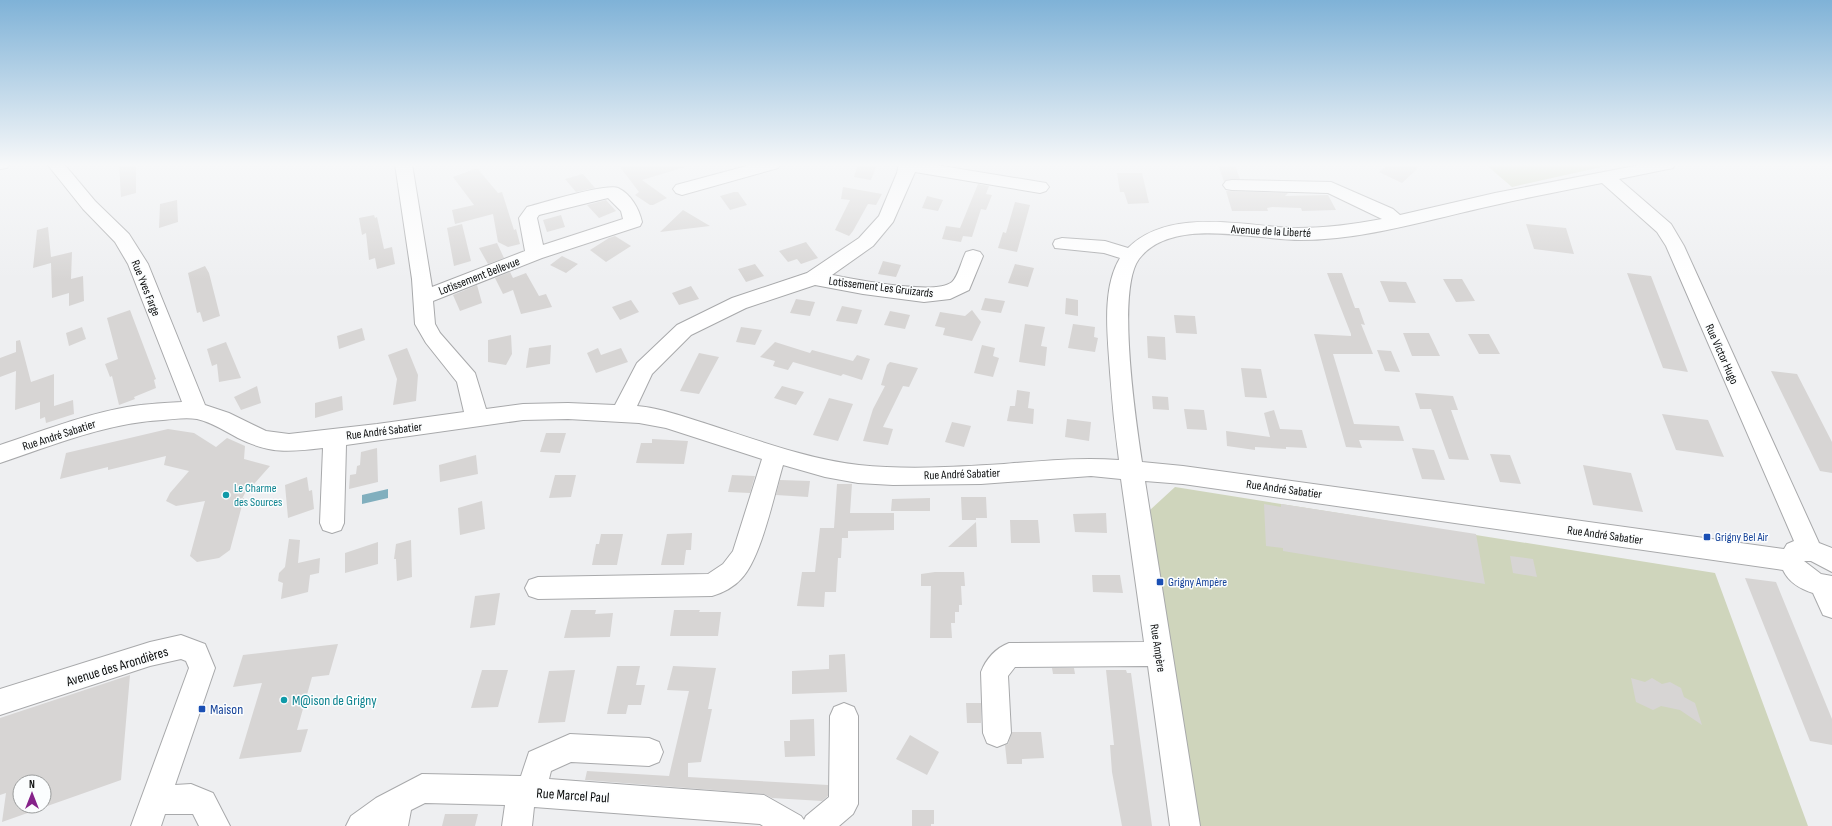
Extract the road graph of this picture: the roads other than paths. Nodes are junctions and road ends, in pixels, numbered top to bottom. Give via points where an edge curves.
1 (86, 203) edge
2 (409, 203) edge
3 (565, 203) edge
4 (623, 203) edge
5 (894, 203) edge
6 (1364, 203) edge
7 (1479, 203) edge
8 (1635, 203) edge
9 (1395, 221) junction
10 (1062, 244) dead end
11 (535, 254) junction
12 (1131, 255) junction
13 (973, 256) dead end
14 (814, 278) junction
15 (423, 298) junction
16 (196, 410) junction
17 (622, 414) junction
18 (475, 418) junction
19 (335, 438) junction
20 (0, 454) edge
21 (775, 454) junction
22 (1131, 470) junction
23 (332, 523) dead end
24 (1801, 556) junction
25 (1832, 561) edge
26 (538, 588) dead end
27 (1829, 594) edge
28 (1159, 654) junction
29 (0, 702) edge
30 (844, 716) dead end
31 (997, 733) dead end
32 (649, 752) dead end
33 (526, 791) junction
34 (151, 813) edge
35 (395, 814) edge
36 (215, 826) edge
37 (360, 826) edge
38 (517, 826) edge
39 (791, 826) edge
40 (816, 826) edge
41 (1185, 826) edge

1 - 16 street, Rue Yves Farge via 122,238 138,264
2 - 15 street
3 - 11 street, Lotissement Bellevue via 533,211 528,218
4 - 11 street, Lotissement Bellevue via 630,209 633,222
5 - 14 street, Lotissement Les Gruizards via 887,218 866,242
6 - 9 street via 1387,213
7 - 9 street, Avenue de la Liberté
8 - 24 street, Rue Victor Hugo via 1664,228 1675,246
9 - 12 street, Avenue de la Liberté via 1344,231 1299,234 1186,229 1159,236
10 - 12 street via 1105,247
11 - 15 street, Lotissement Bellevue
12 - 22 street, Avenue de la Liberté via 1123,272 1118,329
13 - 14 street, Lotissement Les Gruizards via 962,285 950,292 938,294 924,295 862,287
14 - 17 street, Lotissement Les Gruizards via 739,303 684,330 644,369
15 - 18 street via 425,324 466,379 475,407
16 - 19 street, Rue André Sabatier via 218,417 263,440 275,443
16 - 20 street, Rue André Sabatier via 157,411 118,417 87,424
17 - 18 street, Rue André Sabatier via 530,412
17 - 21 street, Rue André Sabatier via 666,420
18 - 19 street, Rue André Sabatier
19 - 23 street
21 - 22 street, Rue André Sabatier via 825,468 858,474 893,476 982,475 1091,467
21 - 26 street via 744,556 732,572 712,585
22 - 24 street, Rue André Sabatier
22 - 28 street, Rue Ampère
24 - 25 street, Rue André Sabatier via 1820,553
24 - 27 street, Rue Victor Hugo via 1796,568
28 - 31 street via 1009,656 994,672
28 - 41 street, Rue Ampère
29 - 34 street, Avenue des Arondières via 150,654 181,647 196,653 202,668
30 - 40 street via 843,804
32 - 33 street via 570,748 539,762
33 - 35 street, Rue Marcel Paul via 422,788
33 - 38 street
33 - 39 street, Rue Marcel Paul via 764,810
34 - 36 street via 191,798 204,802
35 - 37 street, Rue Marcel Paul

